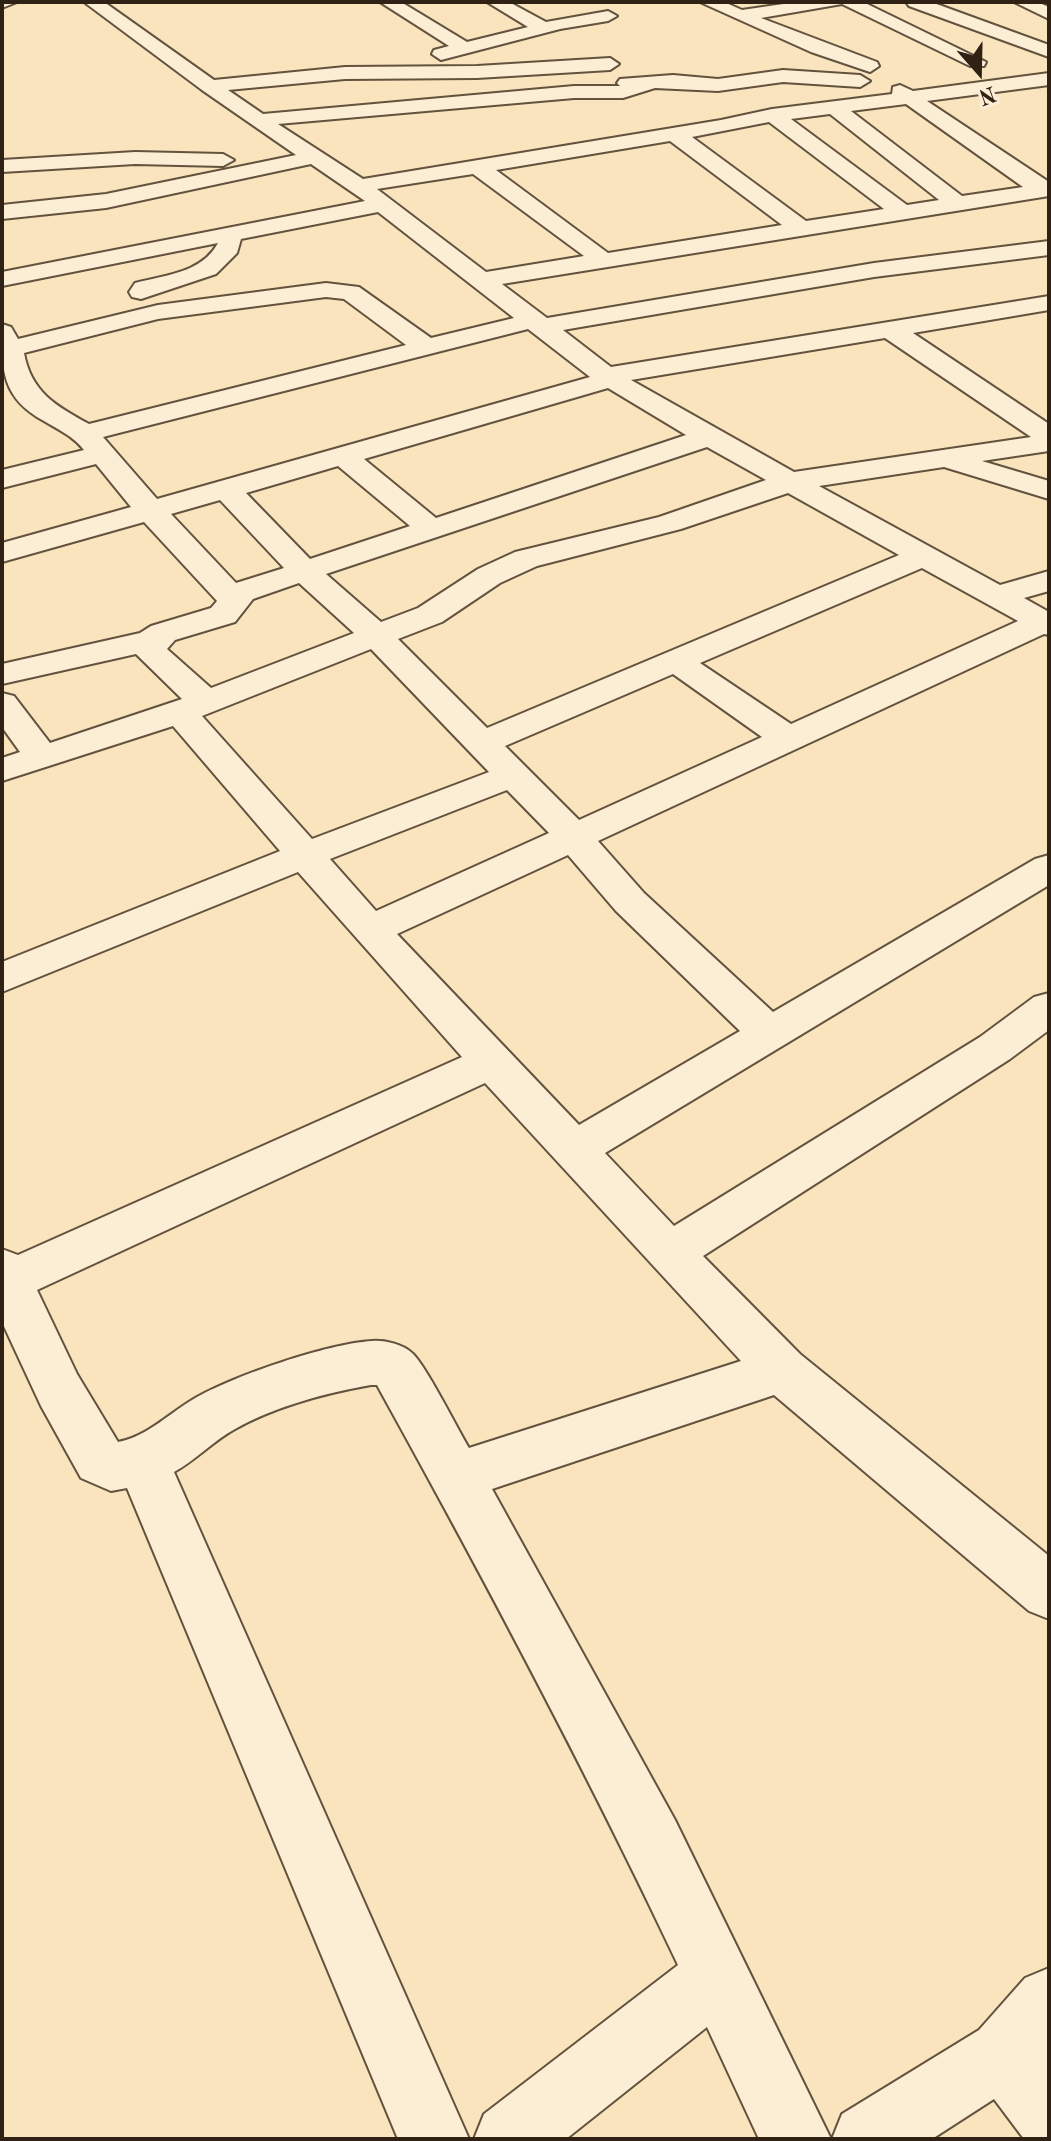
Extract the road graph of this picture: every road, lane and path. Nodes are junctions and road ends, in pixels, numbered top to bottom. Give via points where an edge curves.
1 (8, 2) edge
2 (93, 2) edge
3 (389, 2) edge
4 (496, 2) edge
5 (709, 2) edge
6 (834, 2) edge
7 (849, 2) edge
8 (915, 2) edge
9 (1023, 2) edge
10 (2, 3) edge
11 (788, 8) edge
12 (607, 9) edge
13 (746, 9) edge
14 (1049, 14) edge
15 (816, 22) dead end
16 (544, 28) junction
17 (988, 28) junction
18 (857, 43) dead end
19 (920, 46) junction
20 (464, 48) junction
21 (1049, 51) edge
22 (998, 59) junction
23 (381, 72) junction
24 (1049, 72) edge
25 (876, 77) junction
26 (1049, 79) edge
27 (612, 81) junction
28 (664, 81) junction
29 (209, 86) junction
30 (990, 87) junction
31 (908, 97) junction
32 (497, 100) junction
33 (833, 107) junction
34 (774, 115) junction
35 (543, 116) dead end
36 (259, 121) junction
37 (724, 126) junction
38 (568, 132) dead end
39 (674, 134) junction
40 (592, 148) junction
41 (315, 157) junction
42 (277, 165) junction
43 (2, 166) edge
44 (478, 167) junction
45 (359, 186) junction
46 (1046, 190) edge
47 (996, 198) junction
48 (383, 204) junction
49 (958, 204) junction
50 (2, 212) edge
51 (904, 213) junction
52 (1036, 223) edge
53 (811, 228) junction
54 (230, 233) junction
55 (1049, 248) edge
56 (602, 259) junction
57 (874, 270) junction
58 (2, 279) edge
59 (481, 280) junction
60 (1049, 303) edge
61 (158, 312) junction
62 (535, 324) junction
63 (888, 328) junction
64 (5, 344) edge
65 (426, 347) junction
66 (609, 378) junction
67 (709, 437) junction
68 (1049, 440) edge
69 (94, 444) junction
70 (343, 456) junction
71 (919, 463) junction
72 (2, 479) edge
73 (793, 481) junction
74 (227, 490) junction
75 (1049, 490) edge
76 (151, 511) junction
77 (433, 530) junction
78 (2, 553) edge
79 (925, 555) junction
80 (305, 572) junction
81 (1049, 581) edge
82 (997, 596) junction
83 (232, 598) junction
84 (1046, 624) edge
85 (377, 636) junction
86 (151, 641) junction
87 (677, 662) junction
88 (2, 674) edge
89 (2, 703) edge
90 (193, 707) junction
91 (788, 738) junction
92 (482, 743) junction
93 (42, 757) junction
94 (2, 770) edge
95 (514, 775) junction
96 (573, 836) junction
97 (302, 856) junction
98 (1049, 868) edge
99 (370, 930) junction
100 (2, 978) edge
101 (1049, 1008) edge
102 (769, 1034) junction
103 (491, 1062) junction
104 (574, 1150) junction
105 (669, 1253) junction
106 (4, 1278) edge
107 (782, 1370) junction
108 (142, 1461) junction
109 (456, 1476) junction
110 (1049, 1592) edge
111 (718, 1976) junction
112 (1049, 2002) edge
113 (1003, 2054) junction
114 (1049, 2114) edge
115 (434, 2139) edge
116 (509, 2139) edge
117 (796, 2139) edge
118 (867, 2139) edge

1 - 10 street
2 - 29 street
3 - 20 street
4 - 16 street
5 - 13 street
6 - 11 street
7 - 19 street
8 - 17 street
9 - 14 street
11 - 13 street
11 - 15 street
12 - 16 street
12 - 27 street
13 - 25 street
16 - 20 street
17 - 19 street
17 - 21 street
18 - 25 street via 887,66
19 - 22 street
20 - 23 street
21 - 22 street
22 - 24 street
22 - 30 street via 943,66
23 - 27 street via 578,67
23 - 29 street
25 - 28 street via 783,76 718,85
25 - 31 street
25 - 34 street via 767,105
26 - 30 street
27 - 28 street
27 - 32 street
27 - 40 street
28 - 37 street
29 - 36 street
30 - 31 street
31 - 33 street
31 - 46 street
32 - 35 street
32 - 36 street
33 - 34 street
33 - 49 street
34 - 37 street
34 - 51 street
36 - 41 street
37 - 39 street
38 - 40 street
39 - 40 street
39 - 53 street
40 - 44 street
41 - 42 street
41 - 45 street
42 - 43 street via 176,158
42 - 50 street via 106,201
44 - 45 street
44 - 56 street
45 - 48 street
46 - 47 street
47 - 49 street
47 - 52 street
48 - 54 street
48 - 59 street
49 - 51 street
51 - 53 street
53 - 56 street
53 - 57 street
54 - 58 street
54 - 61 street via 229,248 208,269 141,290
55 - 57 street
56 - 59 street
57 - 62 street
59 - 62 street
60 - 63 street
61 - 64 street
61 - 65 street via 339,290 350,292
62 - 65 street
62 - 66 street
63 - 66 street
63 - 68 street
64 - 69 street via 20,386 40,408
65 - 69 street
66 - 67 street
66 - 70 street
67 - 73 street
67 - 77 street
68 - 71 street
69 - 72 street
69 - 76 street
70 - 74 street
70 - 77 street
71 - 73 street
71 - 75 street via 963,464
73 - 79 street
73 - 85 street via 670,523 526,559 430,615
74 - 76 street
74 - 80 street
76 - 78 street
76 - 83 street
77 - 80 street
79 - 82 street
79 - 87 street
80 - 83 street
80 - 85 street
81 - 82 street
82 - 84 street
83 - 86 street via 223,615
84 - 91 street
85 - 90 street
85 - 92 street
86 - 88 street
86 - 90 street via 150,651
87 - 91 street
87 - 92 street
89 - 93 street
90 - 93 street
90 - 97 street
91 - 96 street
92 - 95 street
93 - 94 street
95 - 96 street
95 - 97 street
96 - 99 street
96 - 102 street via 630,902
97 - 99 street
97 - 100 street
98 - 102 street
99 - 103 street
101 - 105 street via 995,1048
102 - 104 street
103 - 104 street
103 - 106 street
104 - 105 street
105 - 107 street
106 - 108 street via 100,1461 111,1467
107 - 109 street
107 - 110 street
108 - 109 street via 160,1455 218,1412 298,1383 383,1363 395,1369
108 - 115 street
109 - 111 street via 653,1842
111 - 116 street
111 - 117 street
112 - 113 street
113 - 114 street
113 - 118 street

